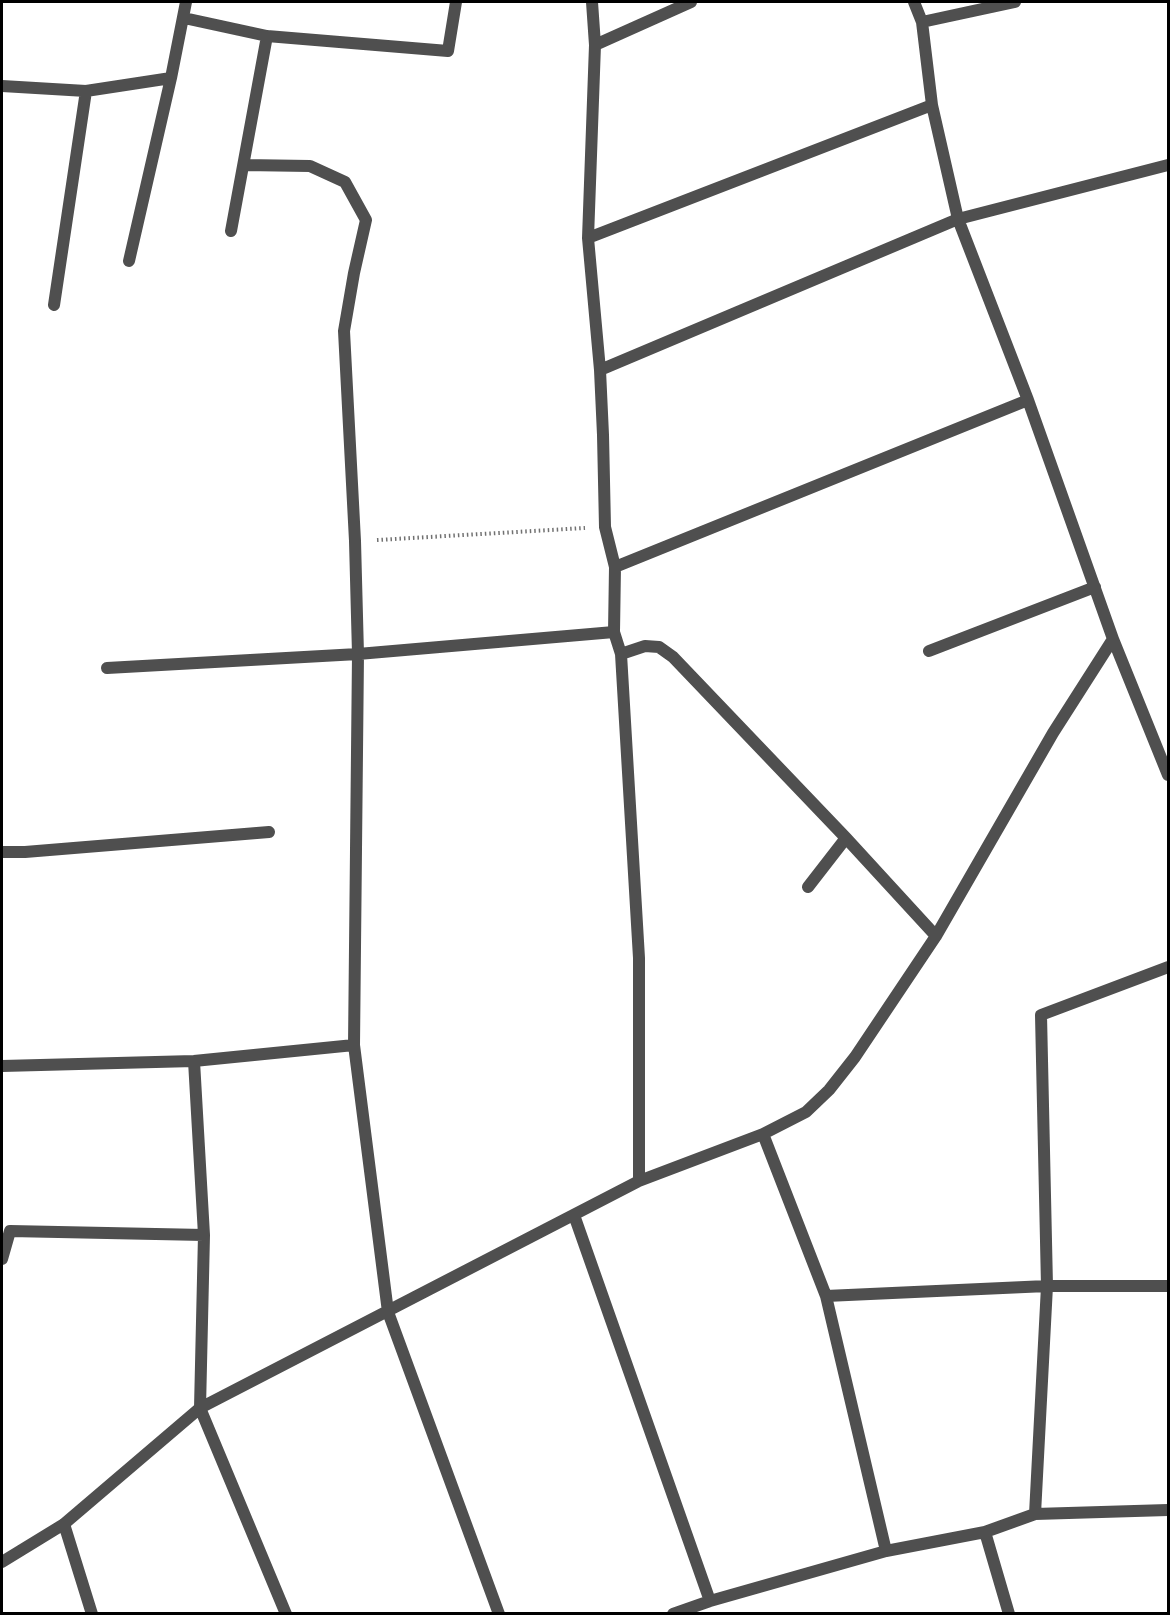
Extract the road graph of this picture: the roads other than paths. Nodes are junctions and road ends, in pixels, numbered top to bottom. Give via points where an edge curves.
1 (186, 2) edge
2 (456, 2) edge
3 (592, 2) edge
4 (691, 2) edge
5 (914, 2) edge
6 (1015, 2) edge
7 (184, 18) junction
8 (922, 22) junction
9 (267, 36) junction
10 (594, 45) junction
11 (171, 78) junction
12 (2, 86) edge
13 (86, 91) junction
14 (932, 105) junction
15 (244, 165) junction
16 (1168, 165) edge
17 (958, 219) junction
18 (231, 231) dead end
19 (588, 237) junction
20 (129, 261) dead end
21 (54, 304) dead end
22 (600, 370) junction
23 (1028, 400) junction
24 (615, 567) junction
25 (1095, 587) junction
26 (614, 632) junction
27 (1113, 639) junction
28 (929, 651) dead end
29 (358, 654) junction
30 (621, 654) junction
31 (107, 668) dead end
32 (1168, 775) edge
33 (268, 832) dead end
34 (846, 838) junction
35 (2, 852) edge
36 (808, 887) dead end
37 (936, 936) junction
38 (1168, 967) edge
39 (354, 1045) junction
40 (194, 1061) junction
41 (2, 1066) edge
42 (763, 1134) junction
43 (639, 1181) junction
44 (574, 1215) junction
45 (6, 1231) edge
46 (204, 1235) junction
47 (2, 1259) edge
48 (1047, 1286) junction
49 (1168, 1286) edge
50 (826, 1296) junction
51 (388, 1312) junction
52 (200, 1408) junction
53 (1168, 1510) edge
54 (1035, 1514) junction
55 (64, 1524) junction
56 (985, 1532) junction
57 (885, 1551) junction
58 (2, 1562) edge
59 (710, 1601) junction
60 (92, 1614) edge
61 (286, 1614) edge
62 (499, 1614) edge
63 (673, 1614) edge
64 (1009, 1614) edge

1 - 7 street
2 - 9 street via 448,51
3 - 10 street
4 - 10 street
5 - 8 street
6 - 8 street
7 - 9 street
7 - 11 street
8 - 14 street
9 - 15 street
10 - 19 street
11 - 13 street
11 - 20 street
12 - 13 street
13 - 21 street
14 - 17 street
14 - 19 street
15 - 18 street
15 - 29 street via 310,166 345,182 366,220 344,331
16 - 17 street
17 - 22 street
17 - 23 street
19 - 22 street
22 - 24 street via 605,527
23 - 24 street
23 - 25 street
24 - 26 street
25 - 27 street
25 - 28 street
26 - 29 street
26 - 30 street
27 - 32 street
27 - 37 street via 1053,733
29 - 31 street
29 - 39 street
30 - 34 street via 645,646 659,647 673,657
30 - 43 street via 639,958
33 - 35 street
34 - 36 street
34 - 37 street
37 - 42 street via 829,1090 806,1112
38 - 48 street via 1041,1015
39 - 40 street
39 - 51 street
40 - 41 street
40 - 46 street
42 - 43 street
42 - 50 street
43 - 44 street
44 - 51 street
44 - 59 street
45 - 46 street
45 - 47 street
46 - 52 street
48 - 49 street
48 - 50 street
48 - 54 street
50 - 57 street
51 - 52 street
51 - 62 street
52 - 55 street
52 - 61 street
53 - 54 street
54 - 56 street
55 - 58 street
55 - 60 street
56 - 57 street
56 - 64 street
57 - 59 street
59 - 63 street

